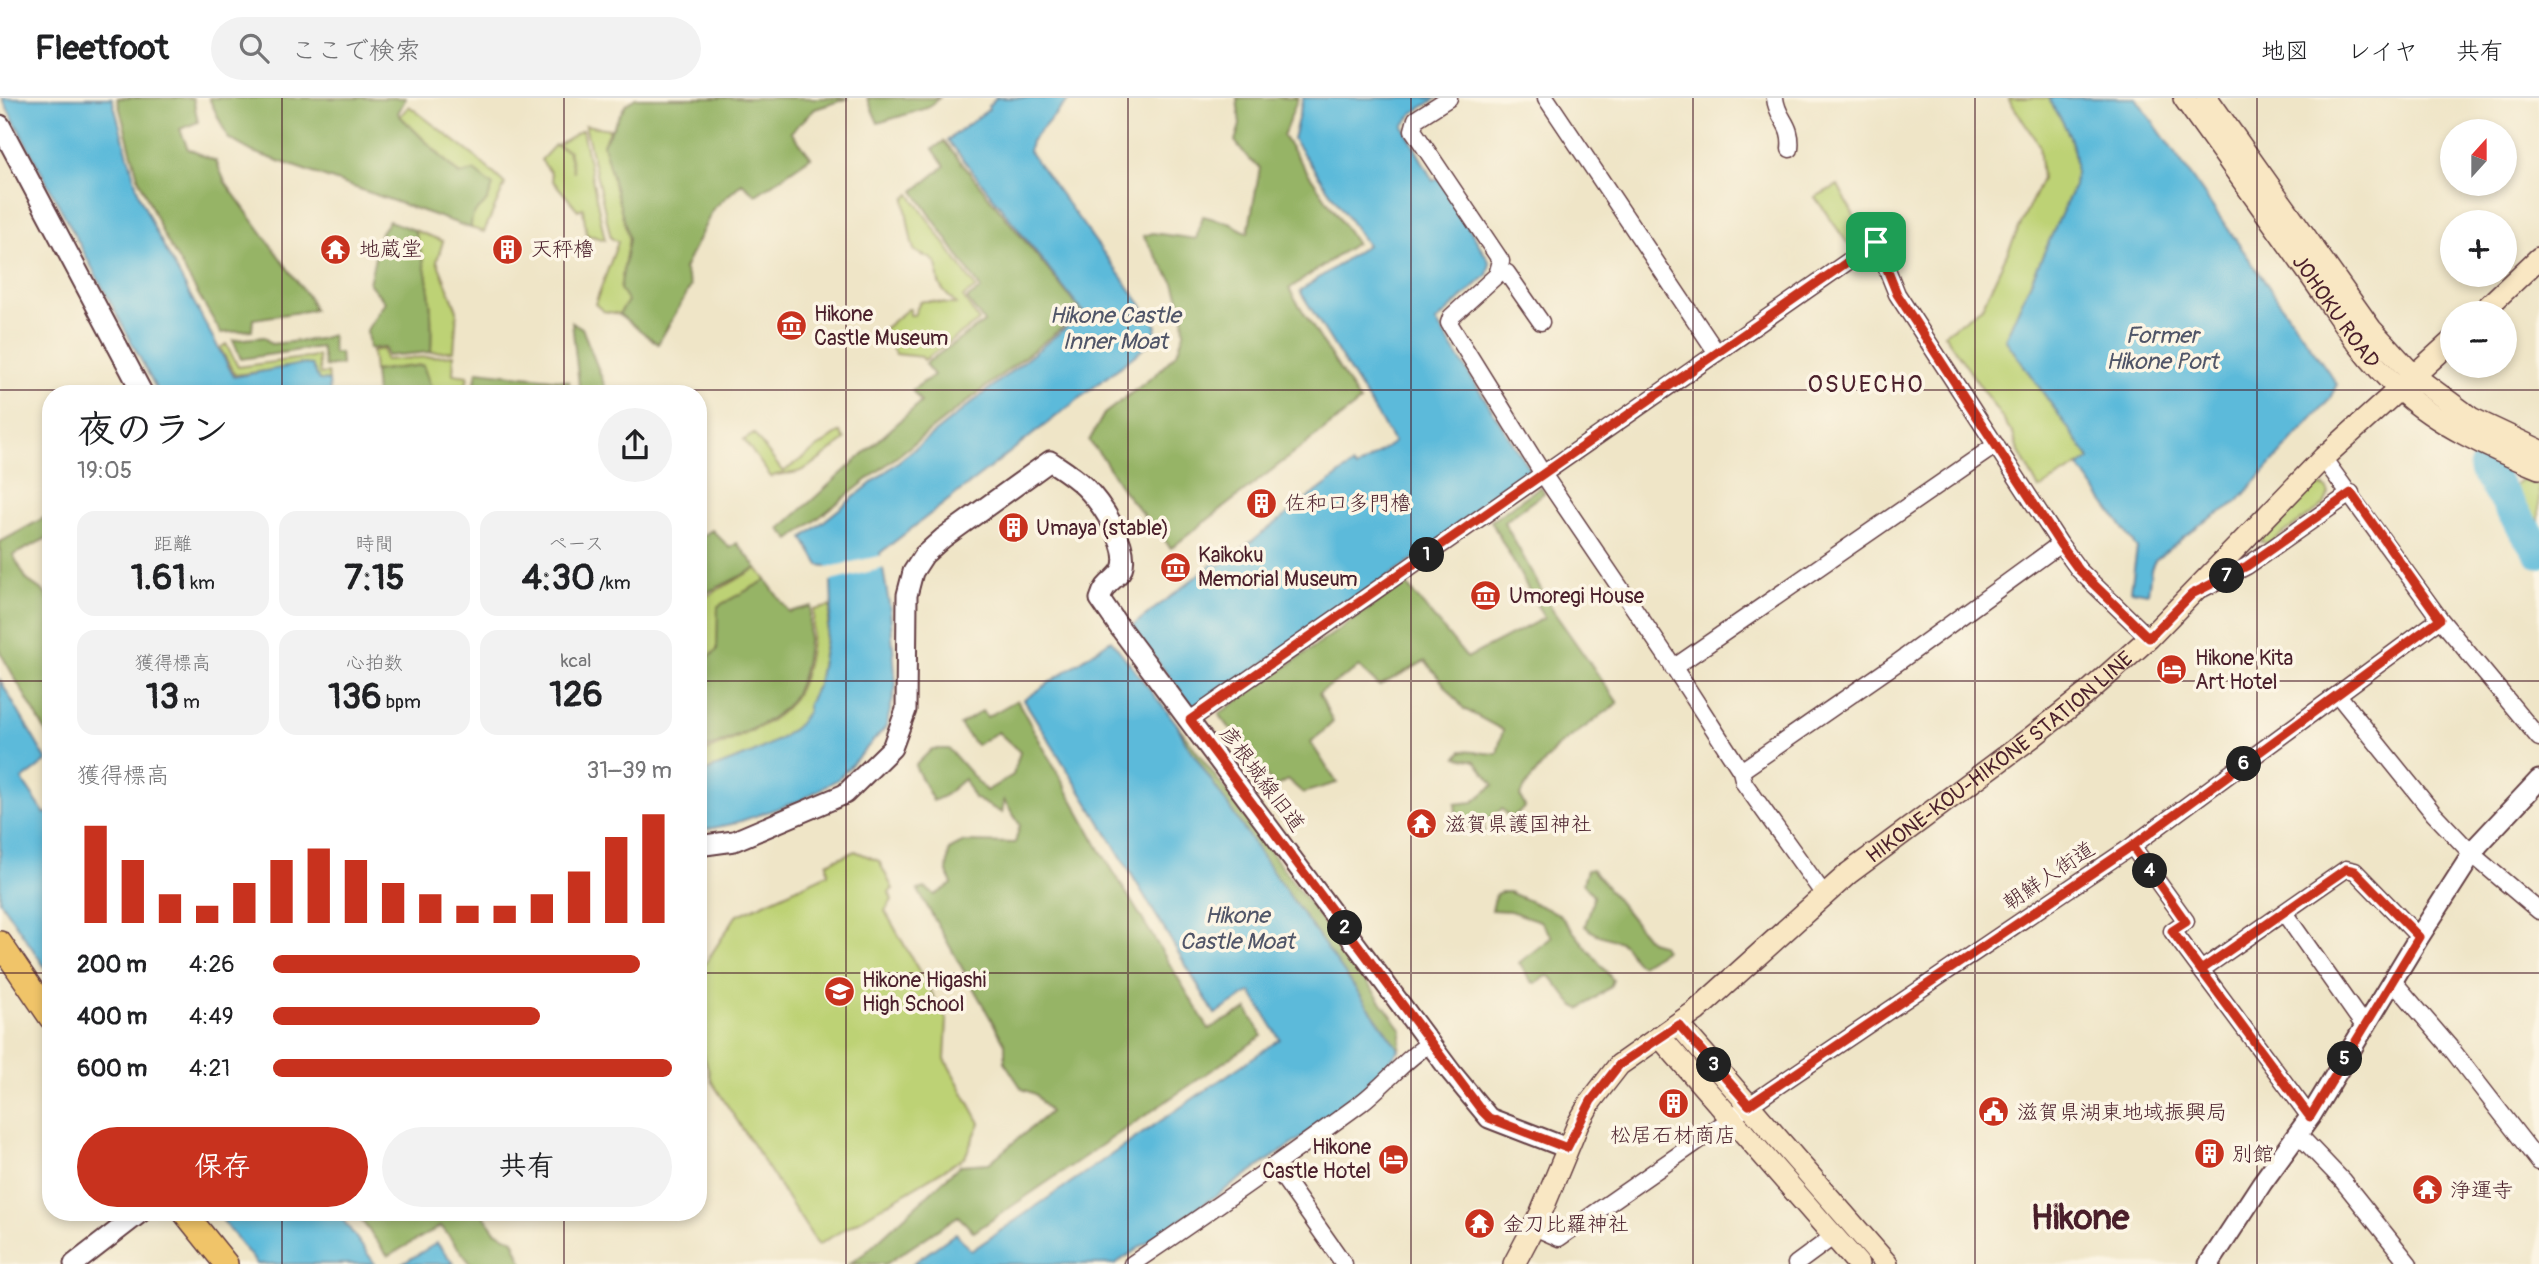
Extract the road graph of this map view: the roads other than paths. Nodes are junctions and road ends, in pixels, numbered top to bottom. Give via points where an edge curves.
1 (1449, 98) edge
2 (1546, 98) edge
3 (1775, 98) edge
4 (2184, 98) edge
5 (2207, 98) edge
6 (0, 125) edge
7 (1790, 149) dead end
8 (2539, 258) edge
9 (1499, 269) junction
10 (2494, 301) edge
11 (1541, 322) dead end
12 (2440, 352) edge
13 (1717, 353) junction
14 (2407, 383) junction
15 (138, 385) edge
16 (1996, 445) junction
17 (2539, 450) edge
18 (2323, 457) junction
19 (2539, 468) edge
20 (1543, 474) junction
21 (2351, 493) junction
22 (2060, 544) junction
23 (2192, 594) junction
24 (2440, 619) junction
25 (2149, 638) junction
26 (1672, 668) junction
27 (2338, 695) junction
28 (1190, 720) junction
29 (2539, 738) edge
30 (1741, 772) junction
31 (2539, 780) edge
32 (707, 845) edge
33 (2132, 846) junction
34 (2473, 855) junction
35 (1825, 896) junction
36 (2539, 911) edge
37 (2285, 914) junction
38 (2419, 937) junction
39 (0, 943) edge
40 (2201, 970) junction
41 (2393, 981) junction
42 (42, 1005) edge
43 (1679, 1025) junction
44 (2364, 1026) junction
45 (1661, 1038) junction
46 (1431, 1043) junction
47 (1749, 1105) junction
48 (2310, 1117) junction
49 (1730, 1118) junction
50 (2298, 1135) junction
51 (1567, 1148) junction
52 (2539, 1162) edge
53 (1275, 1166) junction
54 (130, 1221) edge
55 (191, 1221) edge
56 (1534, 1227) junction
57 (1834, 1236) junction
58 (2215, 1261) edge
59 (74, 1264) edge
60 (226, 1264) edge
61 (1132, 1264) edge
62 (1343, 1264) edge
63 (1514, 1264) edge
64 (1796, 1264) edge
65 (1858, 1264) edge
66 (1887, 1264) edge
67 (2409, 1264) edge

1 - 9 street via 1416,119 1413,130 1501,261
2 - 13 street
3 - 7 street via 1792,134
4 - 14 main road, JOHOKU ROAD via 2356,341
5 - 14 main road, JOHOKU ROAD
6 - 15 street
8 - 10 main road
9 - 11 street via 1507,273
9 - 20 street via 1449,323
12 - 14 main road, HIKONE-KOU-HIKONE STATION LINE
13 - 16 street via 1876,242 1897,294
13 - 20 street
14 - 17 main road, JOHOKU ROAD
14 - 18 main road, HIKONE-KOU-HIKONE STATION LINE
14 - 19 main road, JOHOKU ROAD via 2423,408
16 - 22 street
16 - 26 street
18 - 21 street
18 - 23 main road, HIKONE-KOU-HIKONE STATION LINE
20 - 26 street
20 - 28 street
21 - 23 street via 2247,566
21 - 24 street
22 - 25 street via 2079,570
22 - 30 street
23 - 25 main road, HIKONE-KOU-HIKONE STATION LINE
24 - 27 street, 朝鮮人街道
24 - 29 street
25 - 35 main road, HIKONE-KOU-HIKONE STATION LINE via 2069,708 1849,873
26 - 30 street
27 - 33 street, 朝鮮人街道
27 - 34 street
28 - 32 street, 彦根城線旧道 via 1100,599 1103,588 1122,569 1119,536 1086,488 1050,461 943,537 913,572 906,607 906,710 892,748 845,794 734,841
28 - 46 street, 彦根城線旧道
30 - 35 street via 1744,783
31 - 34 street
33 - 40 street via 2186,922 2172,931
33 - 47 street, 朝鮮人街道
34 - 36 street
34 - 38 street
35 - 43 main road, HIKONE-KOU-HIKONE STATION LINE
37 - 38 street via 2346,869 2355,871
37 - 40 street
37 - 44 street
38 - 41 street
39 - 42 main road
40 - 48 street
41 - 44 street
41 - 52 street
43 - 45 main road, HIKONE-KOU-HIKONE STATION LINE
43 - 47 main road
44 - 48 street
45 - 49 main road
45 - 51 main road, HIKONE-KOU-HIKONE STATION LINE via 1619,1065 1591,1101
46 - 51 street, 彦根城線旧道 via 1489,1118
46 - 53 street via 1373,1094
47 - 49 street, 朝鮮人街道
47 - 66 main road
48 - 50 street
49 - 56 street, 朝鮮人街道 via 1559,1238
49 - 57 main road
50 - 58 street via 2262,1183
50 - 67 street via 2342,1180
51 - 56 main road, HIKONE-KOU-HIKONE STATION LINE
53 - 61 street
53 - 62 street
54 - 59 street
55 - 60 main road
56 - 63 main road, HIKONE-KOU-HIKONE STATION LINE
57 - 64 street
57 - 65 main road

